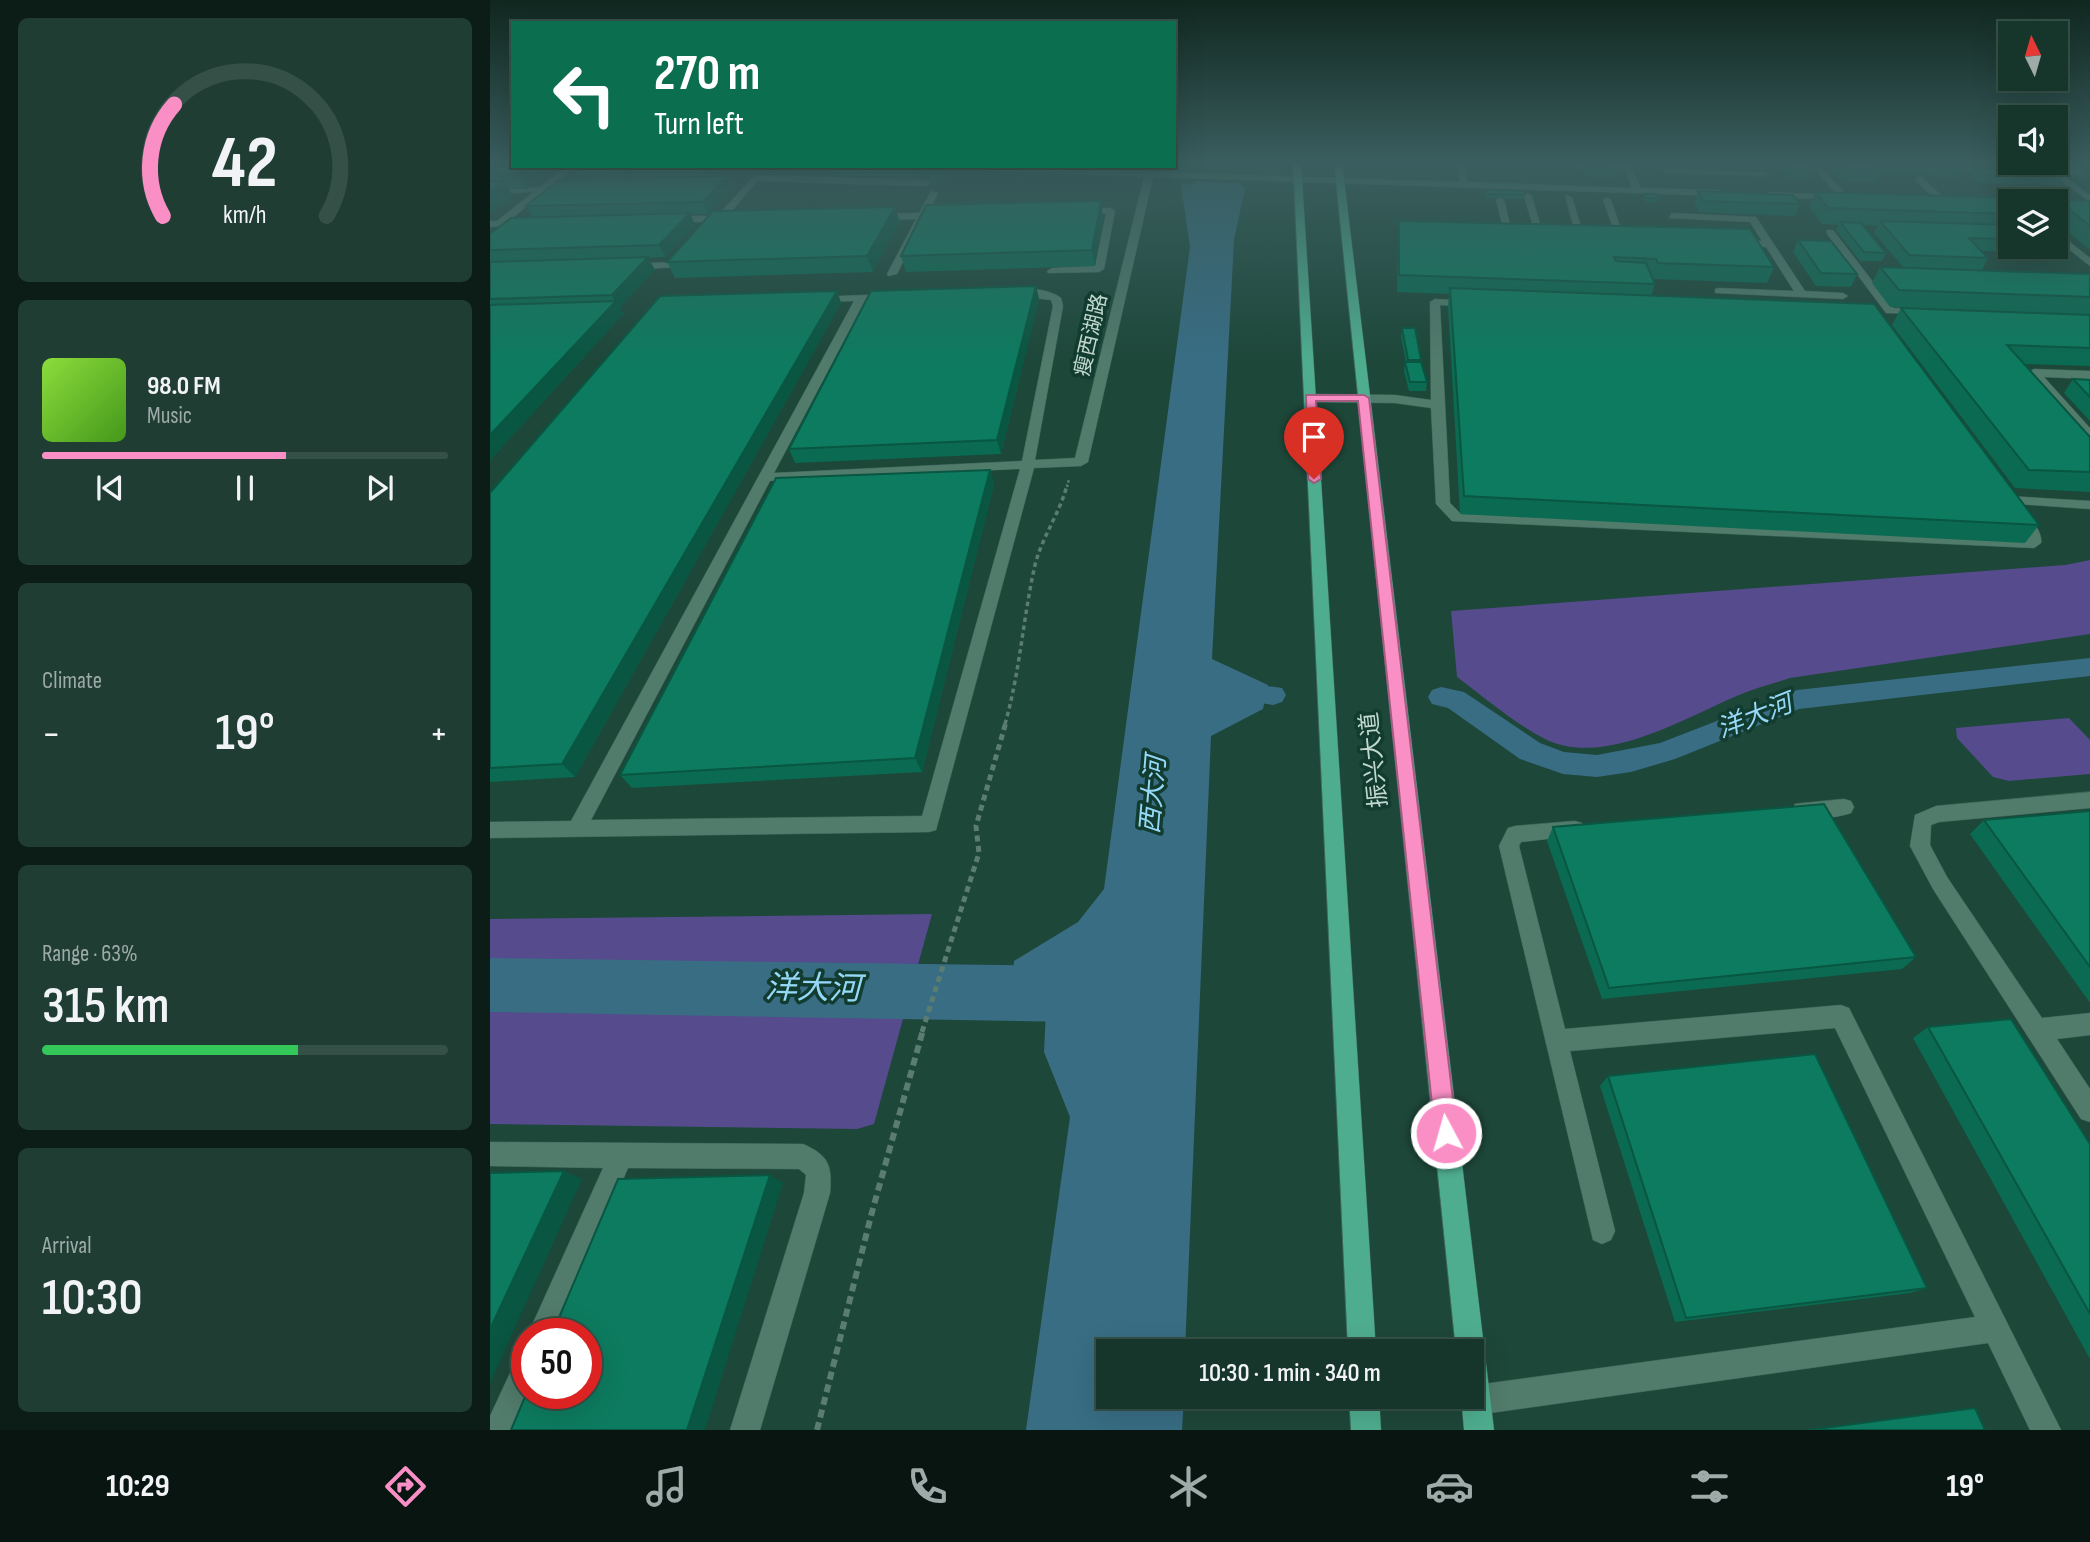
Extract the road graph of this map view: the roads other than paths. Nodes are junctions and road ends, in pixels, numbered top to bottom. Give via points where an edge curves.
1 (916, 229) edge
2 (1107, 229) edge
3 (1134, 229) edge
4 (1301, 229) edge
5 (1345, 229) edge
6 (1521, 229) edge
7 (1526, 229) edge
8 (1580, 229) edge
9 (1618, 229) edge
10 (1759, 229) edge
11 (1830, 232) edge
12 (1498, 235) edge
13 (1526, 236) junction
14 (1555, 237) edge
15 (1569, 237) edge
16 (1583, 238) junction
17 (1596, 238) edge
18 (1609, 239) edge
19 (1622, 239) junction
20 (1635, 239) edge
21 (1721, 242) edge
22 (1769, 244) junction
23 (2068, 245) edge
24 (690, 246) edge
25 (2090, 263) edge
26 (621, 267) edge
27 (1858, 269) junction
28 (1871, 269) dead end
29 (1052, 271) edge
30 (892, 274) dead end
31 (1719, 291) edge
32 (1005, 293) edge
33 (1802, 295) junction
34 (1843, 296) dead end
35 (900, 297) edge
36 (861, 298) junction
37 (807, 300) edge
38 (1490, 304) edge
39 (1930, 313) edge
40 (2090, 375) edge
41 (1310, 398) junction
42 (1364, 398) junction
43 (1437, 405) junction
44 (2090, 436) edge
45 (1028, 464) junction
46 (765, 477) junction
47 (2090, 505) edge
48 (2090, 800) edge
49 (1844, 807) dead end
50 (1775, 813) edge
51 (1597, 827) edge
52 (577, 829) junction
53 (490, 830) edge
54 (2090, 1024) edge
55 (2037, 1030) junction
56 (1556, 1041) junction
57 (2090, 1110) edge
58 (490, 1154) edge
59 (621, 1155) junction
60 (1602, 1231) dead end
61 (549, 1318) edge
62 (1994, 1328) junction
63 (1361, 1339) edge
64 (1470, 1339) edge
65 (1484, 1399) edge
66 (511, 1403) edge
67 (1365, 1409) edge
68 (1477, 1409) edge
69 (499, 1430) edge
70 (744, 1430) edge
71 (1366, 1430) edge
72 (1479, 1430) edge
73 (2046, 1430) edge

1 - 30 street
2 - 29 street via 1099,269
3 - 45 street, 瘦西湖路 via 1081,462
4 - 41 main road, 振兴大道
5 - 42 main road, 振兴大道
6 - 13 street
7 - 13 street
8 - 16 street
9 - 19 street
10 - 22 street
11 - 27 street
12 - 13 street
13 - 14 street
15 - 16 street
16 - 17 street
18 - 19 street
19 - 20 street
21 - 22 street
22 - 33 street
23 - 25 street
24 - 26 street via 673,265
27 - 28 street
27 - 39 street via 1890,311
31 - 33 street
32 - 45 street via 1046,293 1056,298 1058,306
33 - 34 street
35 - 36 street
36 - 37 street
36 - 46 street
38 - 43 street via 1435,302
40 - 44 street via 2034,373
41 - 42 street
41 - 63 main road, 振兴大道
42 - 43 street
42 - 64 main road, 振兴大道
43 - 47 street via 1443,504 1457,518 2034,543 2032,533 2004,494
45 - 46 street
45 - 52 street via 929,824
46 - 52 street
48 - 55 street via 1936,814 1922,821 1920,846 1930,868
49 - 50 street
51 - 56 street via 1515,834 1509,846
52 - 53 street
54 - 55 street
55 - 57 street
56 - 60 street
56 - 62 street via 1841,1016
58 - 59 street
59 - 61 street
59 - 70 street via 803,1157 819,1170 817,1193
62 - 65 street
62 - 73 street
66 - 69 street
67 - 71 main road
68 - 72 main road

